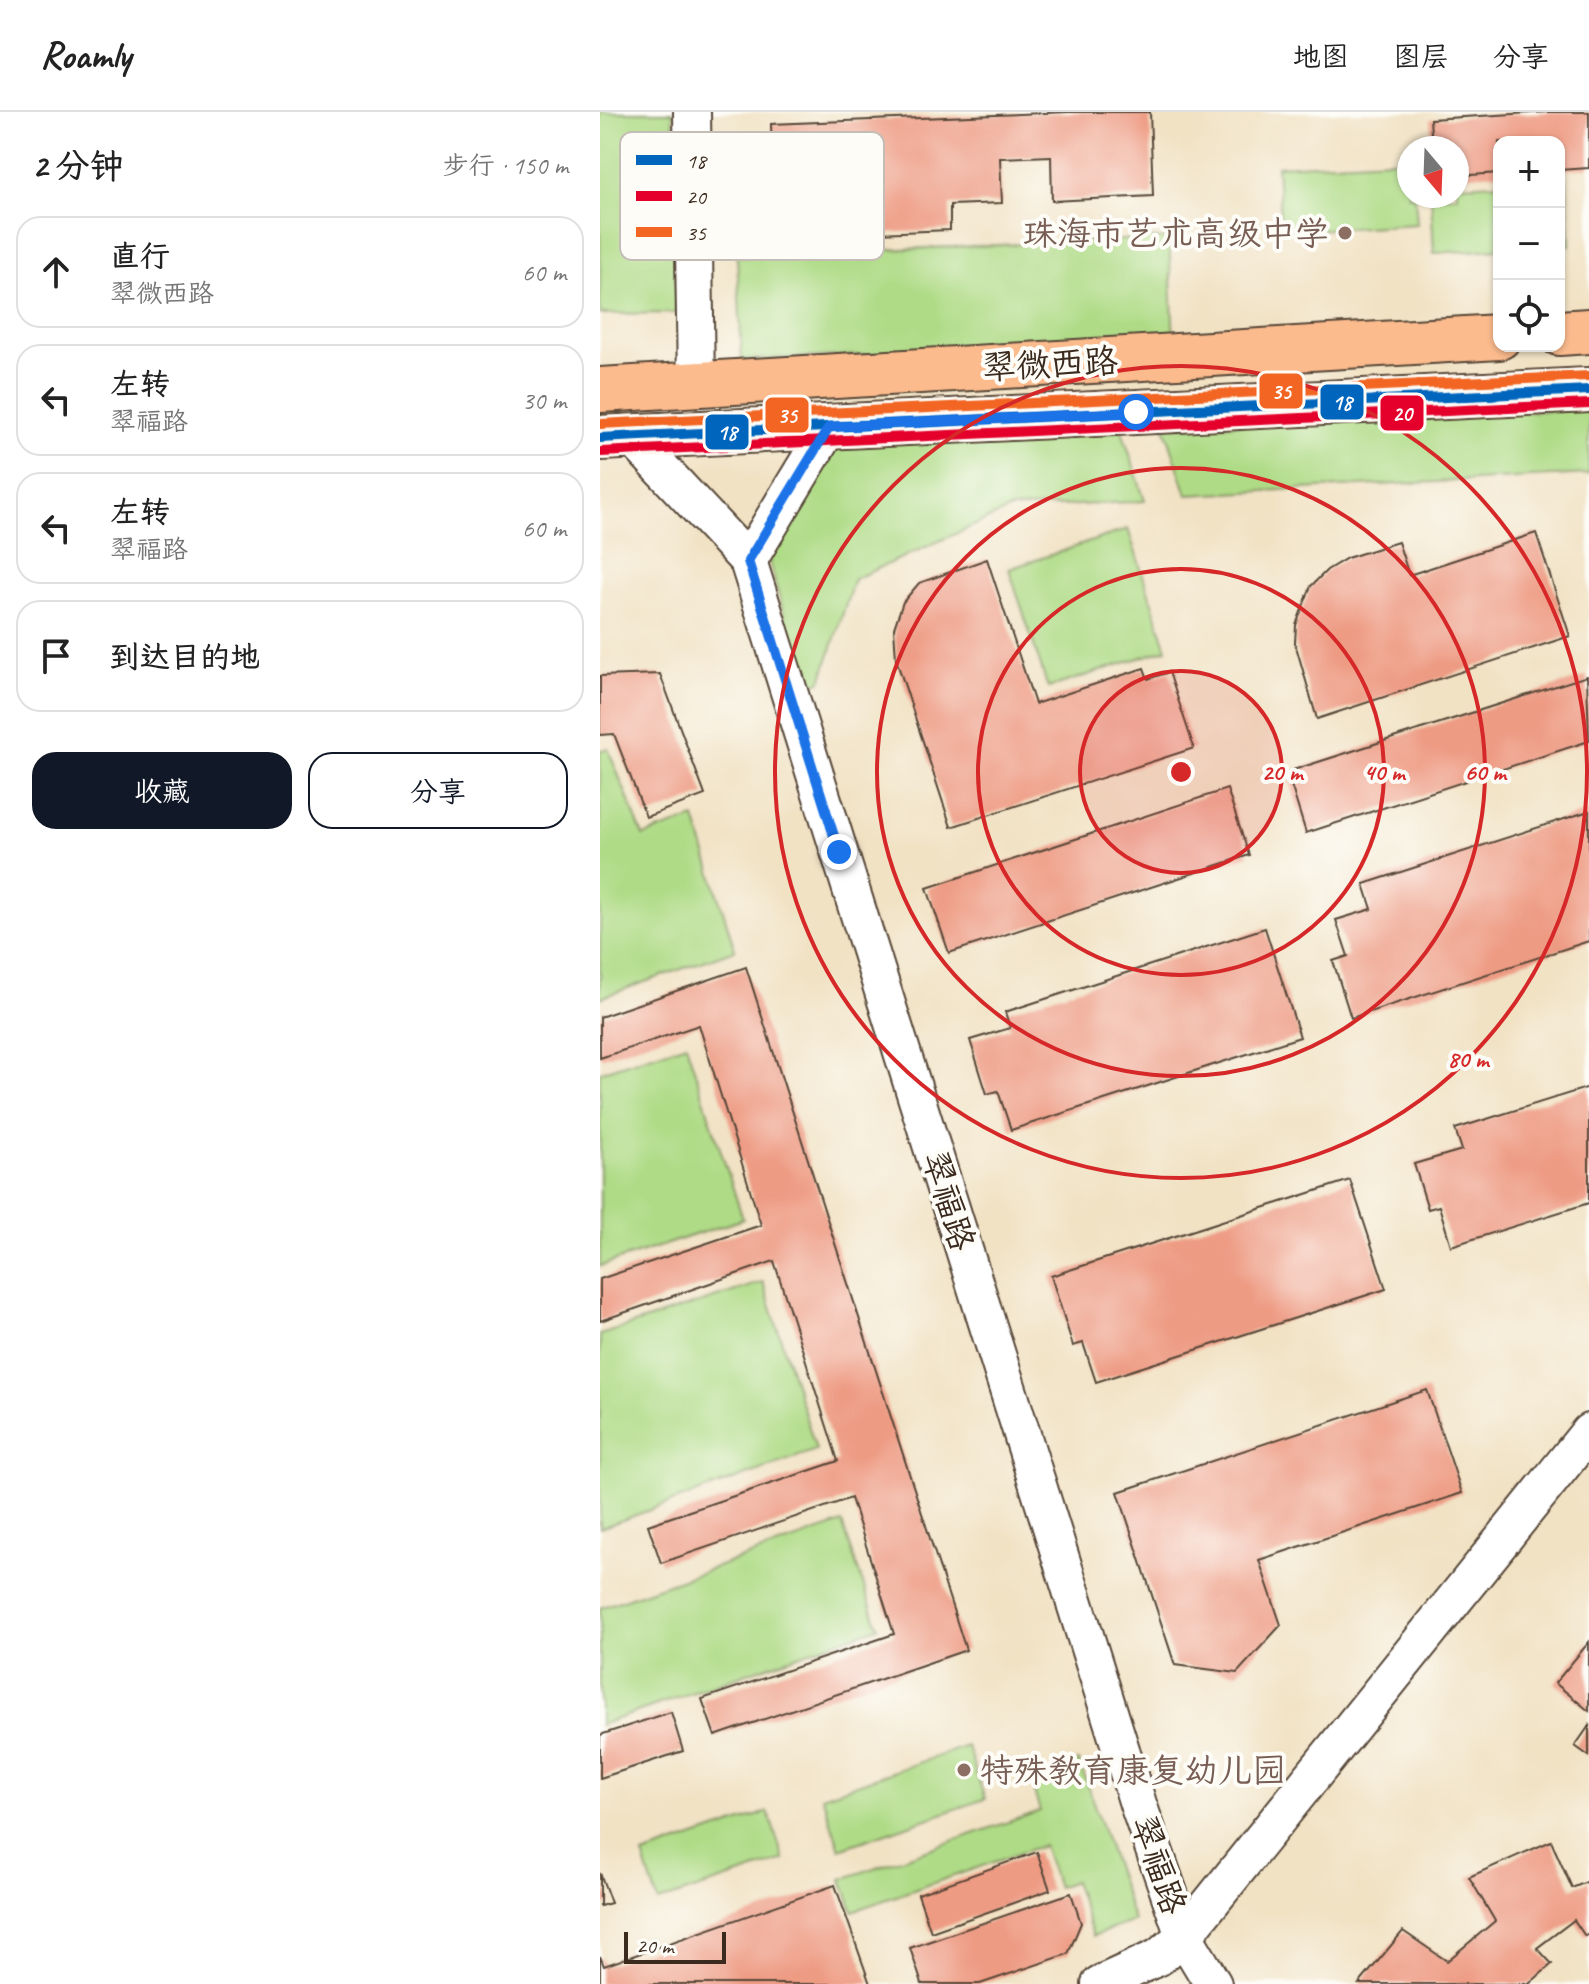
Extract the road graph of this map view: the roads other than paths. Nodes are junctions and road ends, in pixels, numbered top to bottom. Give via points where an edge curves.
1 (692, 112) edge
2 (692, 132) edge
3 (694, 260) edge
4 (1589, 331) edge
5 (1565, 333) edge
6 (1493, 337) edge
7 (696, 385) junction
8 (600, 390) edge
9 (1589, 390) edge
10 (829, 427) junction
11 (616, 438) edge
12 (748, 561) junction
13 (1589, 1432) edge
14 (1184, 1936) junction
15 (1100, 1984) edge
16 (1213, 1984) edge

1 - 2 street
3 - 7 street
4 - 5 main road
6 - 7 main road, 翠微西路
7 - 8 main road, 翠微西路
9 - 10 main road, 翠微西路
10 - 11 main road, 翠微西路
10 - 12 street
11 - 12 street
12 - 14 street, 翠福路
13 - 14 street
14 - 15 street via 1159,1957
14 - 16 street, 翠福路

